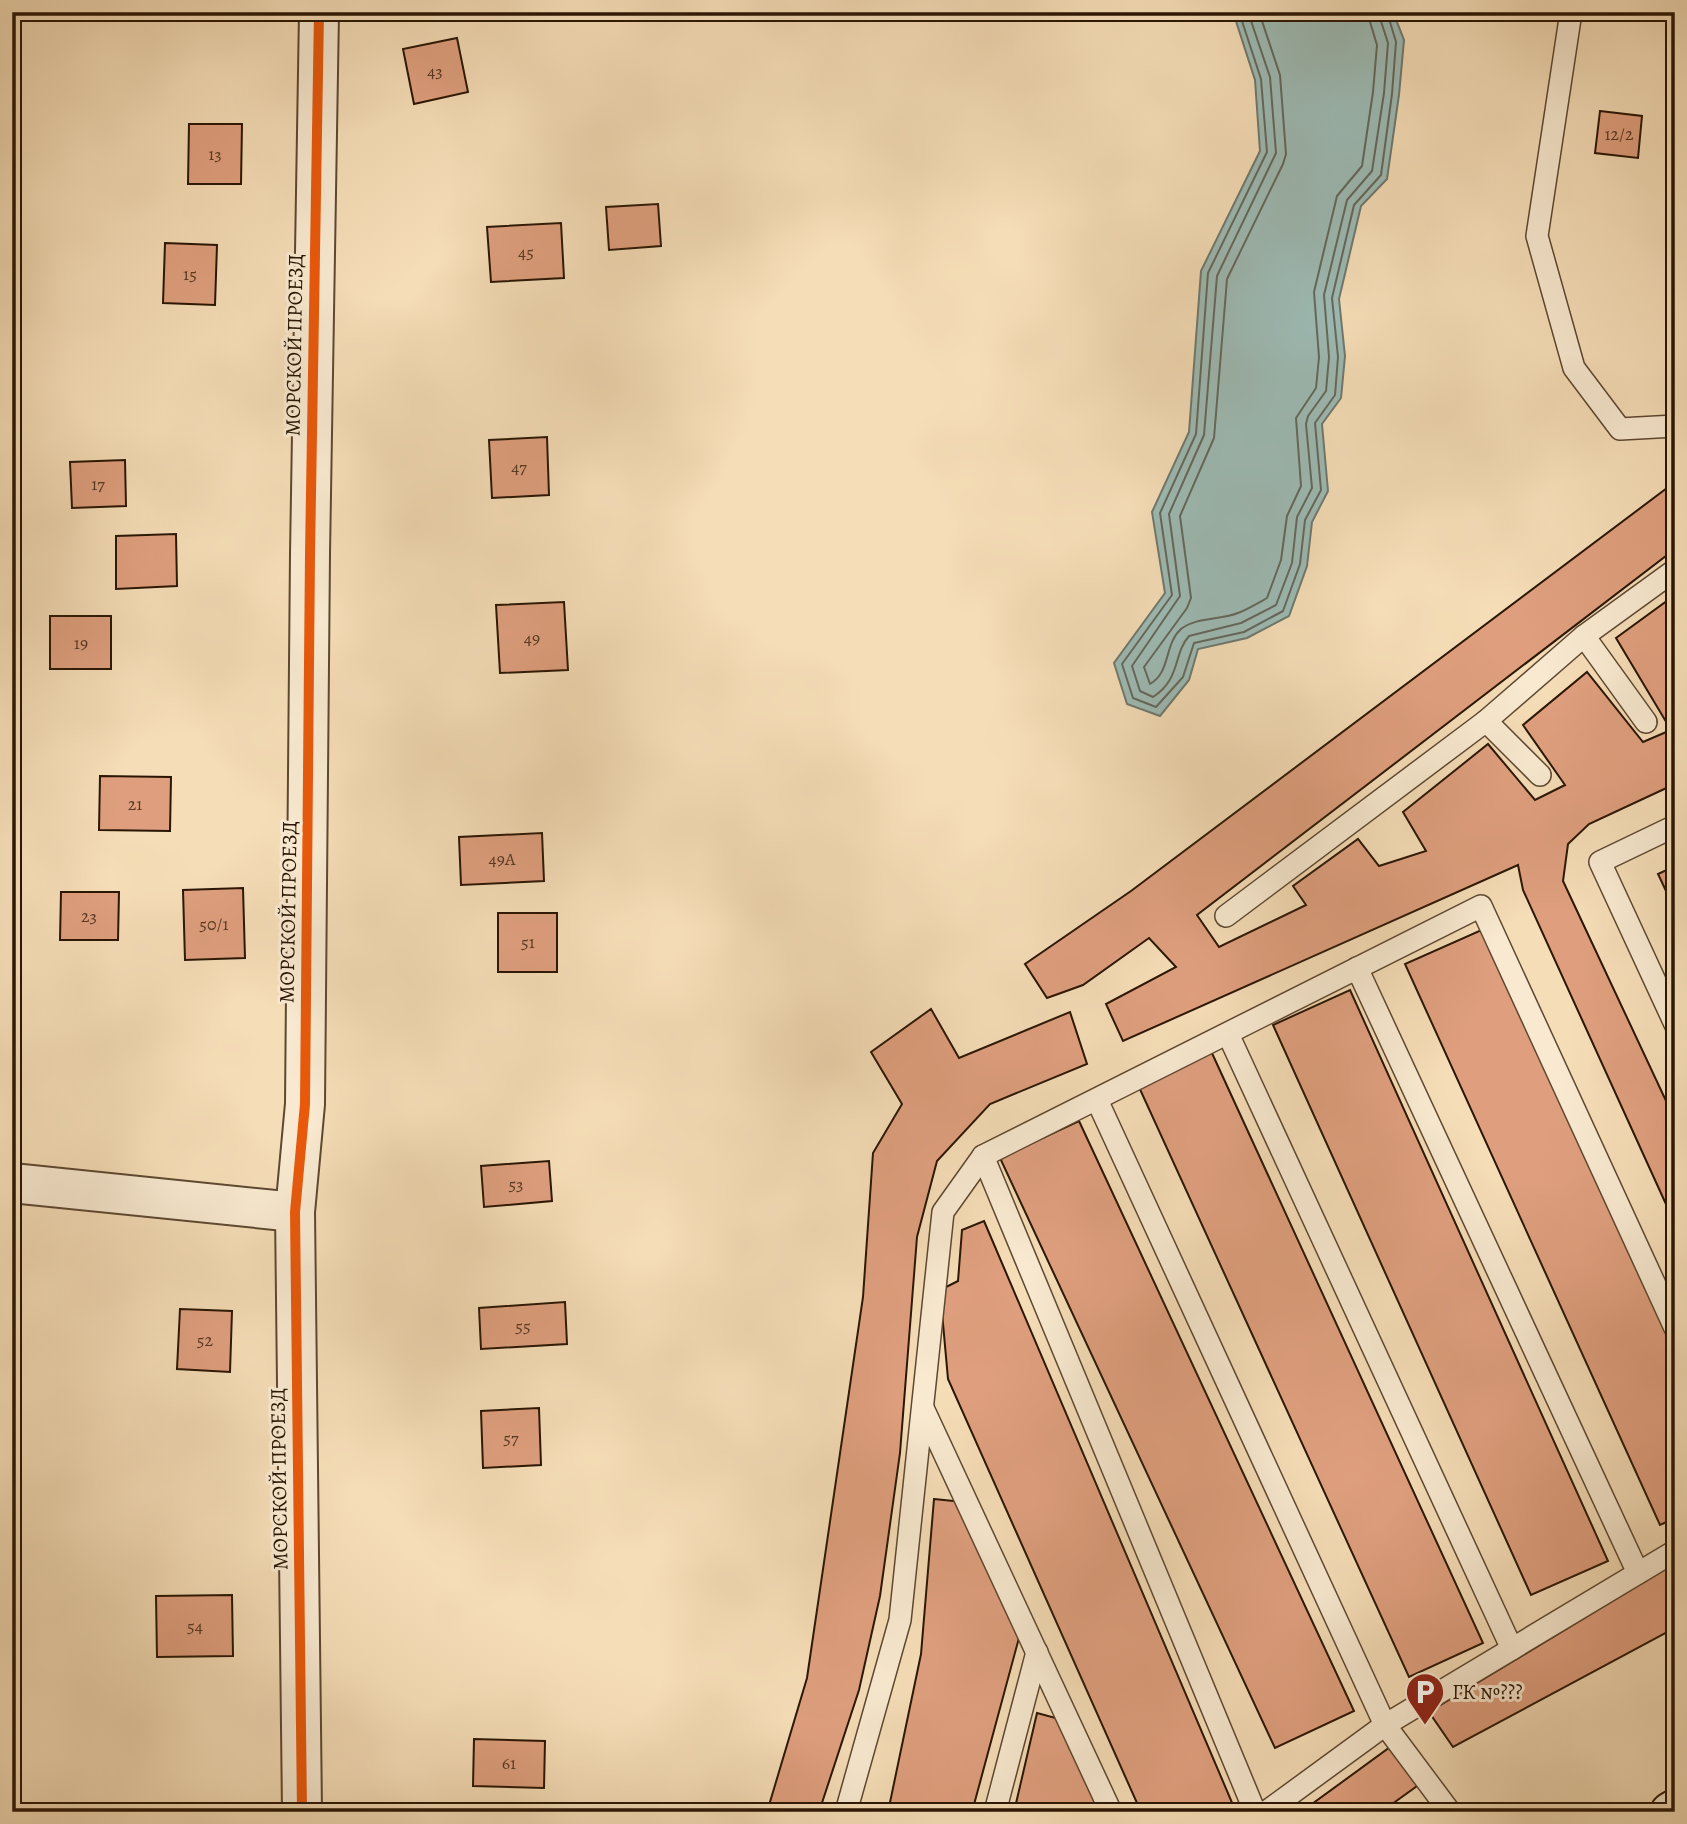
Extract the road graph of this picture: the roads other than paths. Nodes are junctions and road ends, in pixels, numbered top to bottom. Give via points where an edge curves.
1 (319, 12) edge
2 (1571, 12) edge
3 (1675, 426) edge
4 (1675, 570) edge
5 (1584, 636) junction
6 (1486, 721) junction
7 (1646, 722) dead end
8 (1540, 775) dead end
9 (1675, 825) edge
10 (1226, 916) dead end
11 (1357, 968) junction
12 (1670, 1001) edge
13 (1675, 1024) edge
14 (1228, 1034) junction
15 (1097, 1100) junction
16 (984, 1156) junction
17 (12, 1183) edge
18 (295, 1212) junction
19 (1675, 1328) edge
20 (922, 1407) junction
21 (1675, 1551) edge
22 (1637, 1573) junction
23 (1512, 1649) junction
24 (1037, 1652) junction
25 (1385, 1725) junction
26 (1675, 1809) edge
27 (302, 1812) edge
28 (846, 1812) edge
29 (995, 1812) edge
30 (1111, 1812) edge
31 (1255, 1812) edge
32 (1266, 1812) edge
33 (1450, 1812) edge
34 (1670, 1812) edge

1 - 18 street, МОРСКОЙ ПРОЕЗД via 305,1104
2 - 3 lane via 1536,236 1574,368 1620,429
4 - 5 lane
5 - 6 lane
5 - 7 lane
6 - 8 lane
6 - 10 lane
9 - 12 lane via 1600,862
11 - 14 lane
11 - 19 lane via 1481,906
11 - 22 lane
12 - 13 lane
14 - 15 lane
14 - 23 lane
15 - 16 lane
15 - 25 lane
16 - 20 lane via 943,1212
16 - 31 lane
17 - 18 street
18 - 27 street, МОРСКОЙ ПРОЕЗД
20 - 24 lane
20 - 28 lane via 900,1620
21 - 22 lane
22 - 23 lane
23 - 25 lane
24 - 29 lane
24 - 30 lane
25 - 32 lane
25 - 33 lane
26 - 34 street

